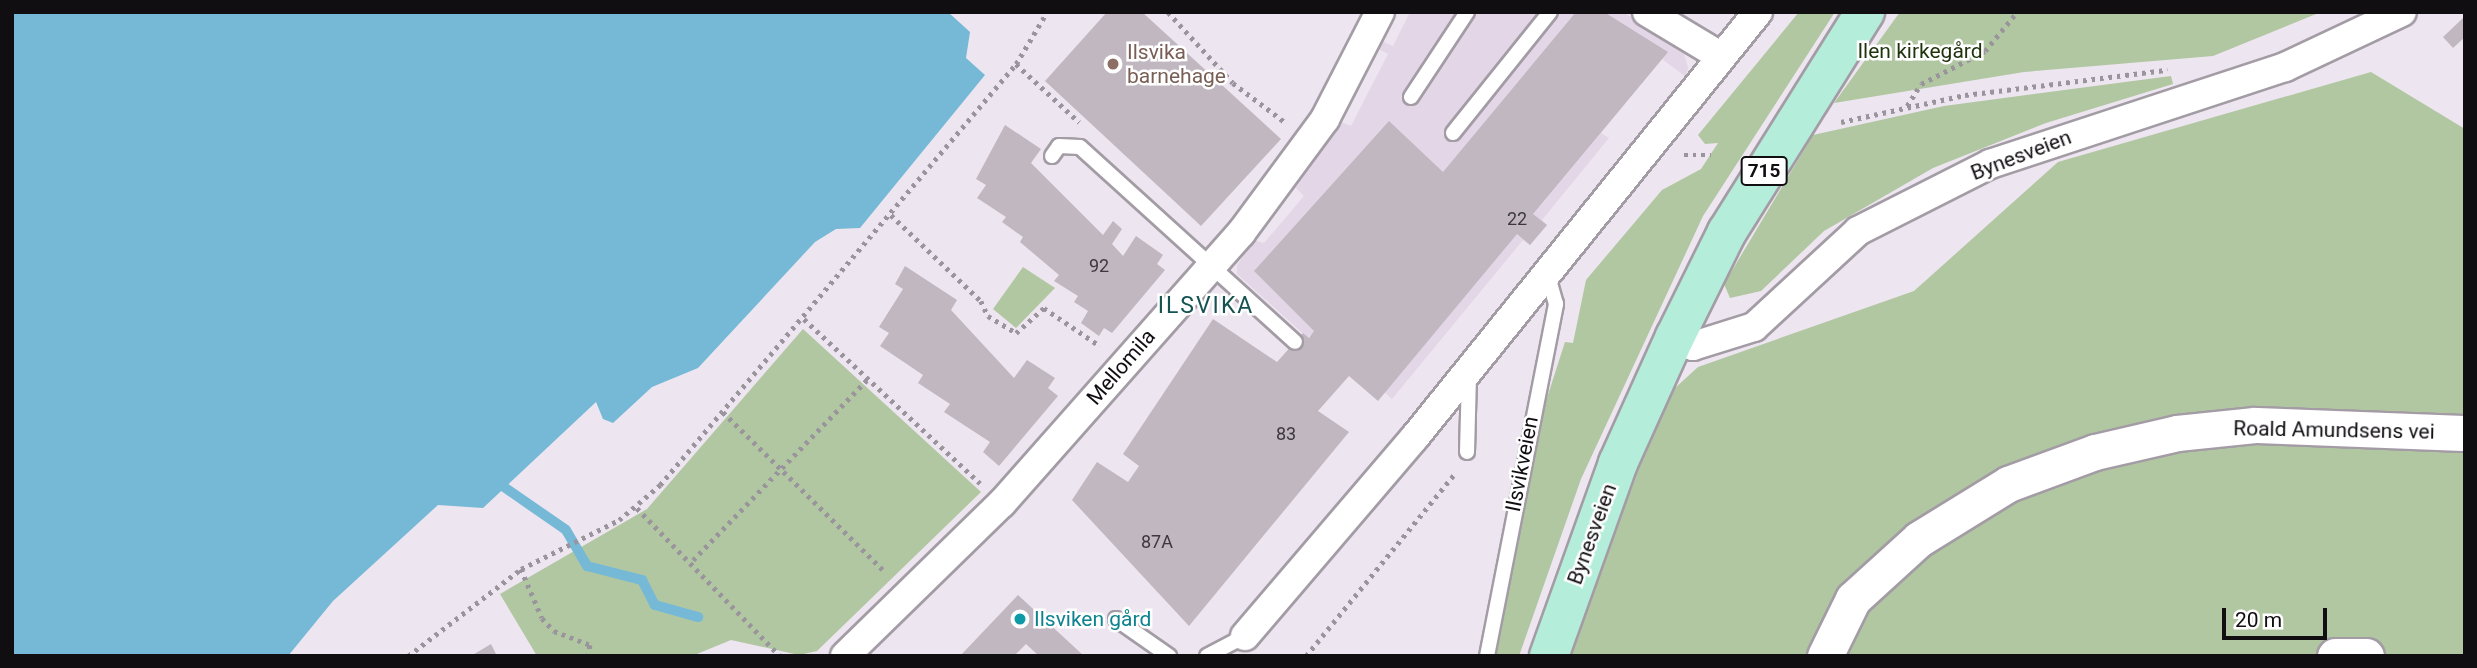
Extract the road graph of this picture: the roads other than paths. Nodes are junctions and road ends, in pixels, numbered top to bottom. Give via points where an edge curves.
1 (1380, 12) edge
2 (1467, 12) edge
3 (1550, 12) edge
4 (1647, 12) edge
5 (1758, 12) edge
6 (1865, 12) edge
7 (2402, 12) edge
8 (1676, 20) edge
9 (1722, 57) junction
10 (1411, 97) dead end
11 (1453, 133) dead end
12 (1052, 156) dead end
13 (1210, 267) junction
14 (1547, 273) junction
15 (1675, 337) junction
16 (1296, 342) dead end
17 (1469, 369) junction
18 (2465, 433) edge
19 (1467, 452) road end
20 (1116, 618) dead end
21 (1245, 636) joint
22 (845, 656) edge
23 (1169, 656) edge
24 (1207, 656) edge
25 (1487, 656) edge
26 (1549, 656) edge
27 (1825, 656) edge
28 (2335, 656) edge
29 (2366, 656) edge

1 - 13 street, Mellomila via 1288,176
2 - 10 lane
3 - 11 lane
4 - 8 street
5 - 9 street
6 - 15 main road, Bynesveien / 715 via 1727,232
7 - 15 street, Bynesveien via 2297,62 1990,164 1908,201 1815,265 1754,327 1693,346
8 - 9 street
9 - 14 street
12 - 13 lane via 1059,146 1080,148
13 - 16 lane
13 - 22 street, Mellomila via 1002,503
14 - 17 street
14 - 25 lane, Ilsvikveien via 1556,304
15 - 26 main road, Bynesveien / 715 via 1618,463
17 - 19 lane
17 - 21 street
18 - 27 street, Roald Amundsens vei via 2255,425 2177,433 2095,452 2008,484 1919,539 1853,600
20 - 23 lane
21 - 24 lane
28 - 29 street

